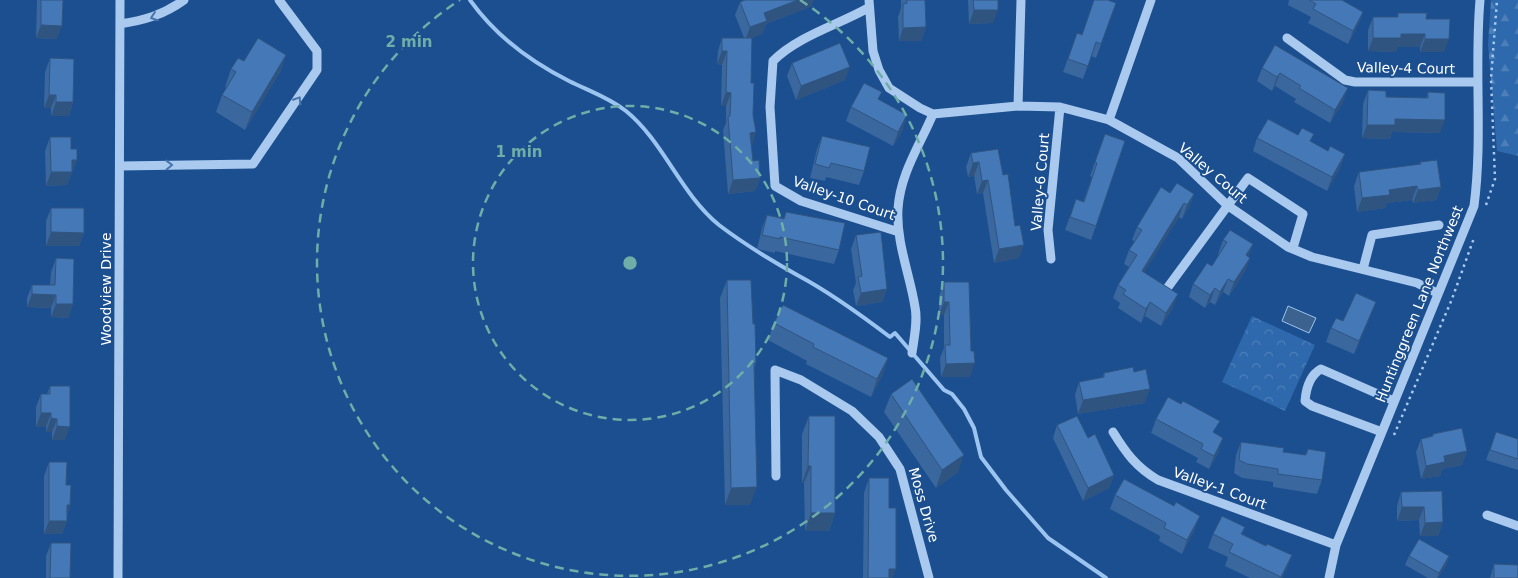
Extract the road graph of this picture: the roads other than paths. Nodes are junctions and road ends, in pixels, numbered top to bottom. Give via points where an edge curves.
1 (120, 0) edge
2 (184, 0) edge
3 (280, 0) edge
4 (1021, 0) edge
5 (1151, 0) edge
6 (1480, 0) edge
7 (868, 4) edge
8 (120, 24) junction
9 (1287, 38) dead end
10 (1478, 82) junction
11 (1018, 106) junction
12 (1060, 107) junction
13 (933, 114) junction
14 (1110, 120) junction
15 (120, 166) junction
16 (1227, 205) junction
17 (1439, 226) dead end
18 (899, 232) junction
19 (1293, 248) junction
20 (1051, 259) dead end
21 (1363, 269) junction
22 (1168, 286) edge
23 (1437, 293) junction
24 (912, 352) dead end
25 (1394, 401) junction
26 (1113, 432) dead end
27 (1382, 432) junction
28 (776, 476) dead end
29 (1487, 515) dead end
30 (1518, 526) edge
31 (1336, 545) junction
32 (118, 578) edge
33 (929, 578) edge
34 (1329, 578) edge

1 - 8 street, Woodview Drive
2 -> 8 street via 150,19
15 -> 3 street via 253,164 317,70 317,51
4 - 11 street
5 - 14 street
6 - 10 street, Huntinggreen Lane Northwest
7 - 13 street via 873,51 889,88
7 - 18 street, Valley-10 Court via 784,51 773,61 770,107 775,186 800,200
8 - 15 street, Woodview Drive
9 - 10 street, Valley-4 Court via 1345,80
10 - 23 street, Huntinggreen Lane Northwest via 1474,206
11 - 12 street, Valley Court
11 - 13 street, Valley Court
12 - 14 street, Valley Court
12 - 20 street, Valley-6 Court via 1048,230
13 - 18 street, Valley-10 Court via 902,186
14 - 16 street, Valley Court via 1178,158
15 - 32 street, Woodview Drive
16 - 19 street, Valley Court
16 - 19 street via 1248,178 1304,214
16 - 22 street
17 - 21 street via 1372,235
18 - 24 street, Valley-10 Court via 916,309
19 - 21 street, Valley Court
21 - 23 street, Valley Court via 1417,283
23 - 25 street, Huntinggreen Lane Northwest
25 - 27 street, Huntinggreen Lane Northwest
25 - 27 street via 1321,369 1314,373 1306,392 1304,400 1312,406
26 - 31 street, Valley-1 Court via 1128,457 1158,480
27 - 31 street, Huntinggreen Lane Northwest
28 - 33 street, Moss Drive via 775,370 801,380 852,411 879,438 900,469
29 - 30 street
31 - 34 street, Huntinggreen Lane Northwest

